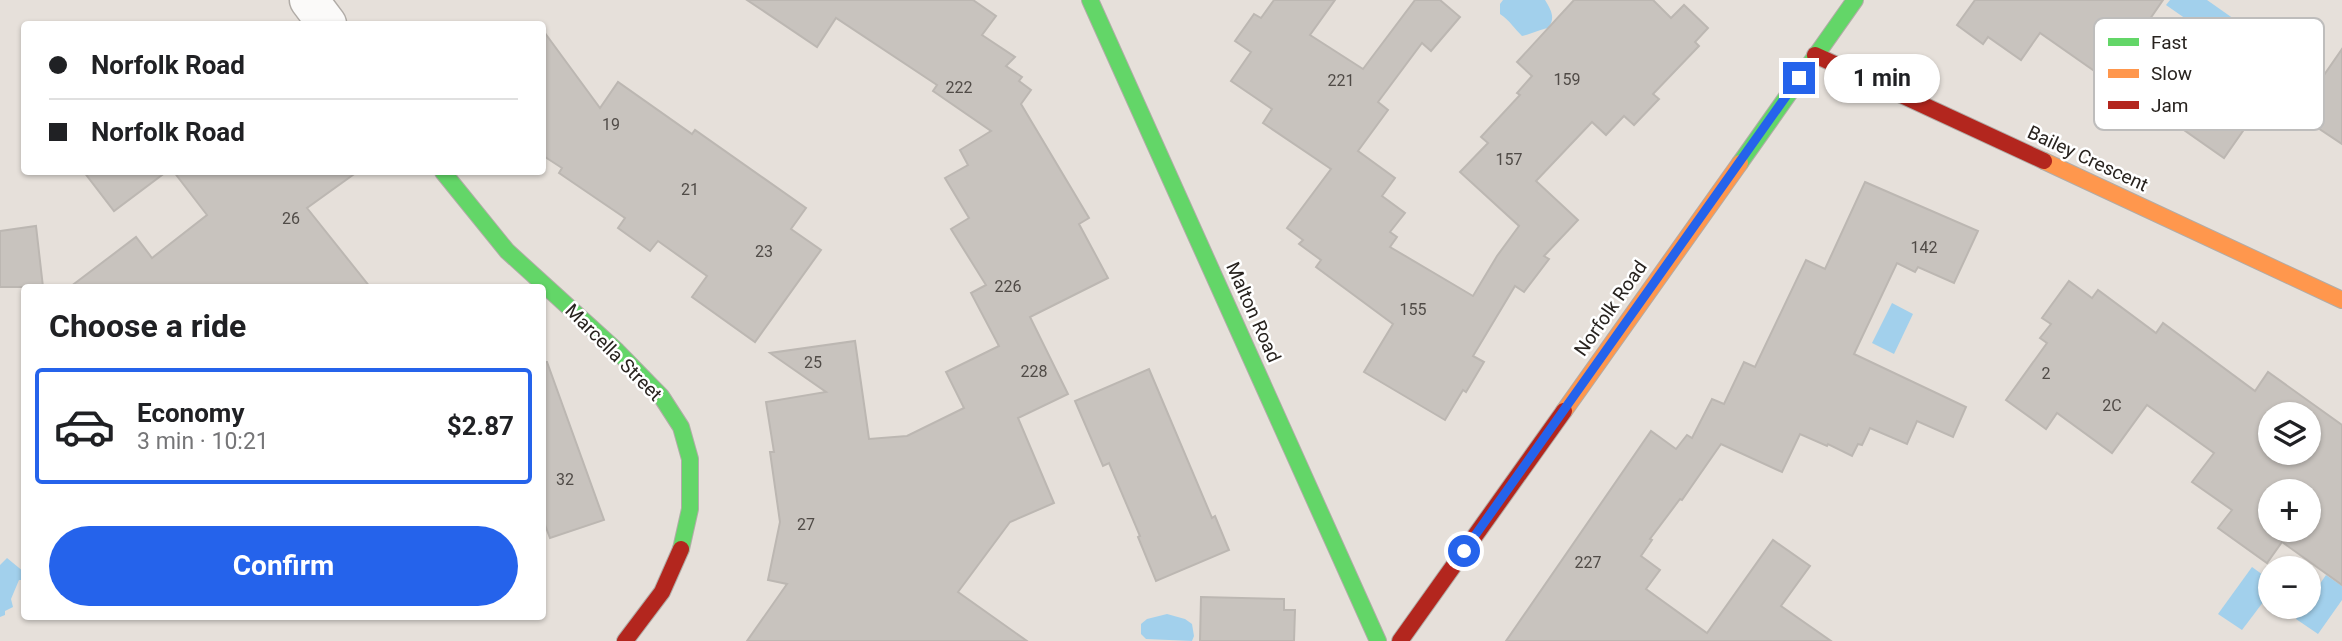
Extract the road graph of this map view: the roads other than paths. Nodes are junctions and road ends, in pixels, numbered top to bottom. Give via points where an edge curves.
1 (309, 0) edge
2 (1090, 0) edge
3 (1855, 0) edge
4 (325, 21) edge
5 (1815, 55) junction
6 (445, 175) edge
7 (543, 284) edge
8 (546, 287) edge
9 (2342, 300) edge
10 (625, 641) edge
11 (1378, 641) edge
12 (1400, 641) edge

1 - 4 street
2 - 11 street, Malton Road
3 - 5 street, Norfolk Road
5 - 9 street, Bailey Crescent
5 - 12 street, Norfolk Road
6 - 7 street, Marcella Street via 507,251
8 - 10 street, Marcella Street via 661,396 681,427 690,459 690,509 680,551 662,592

